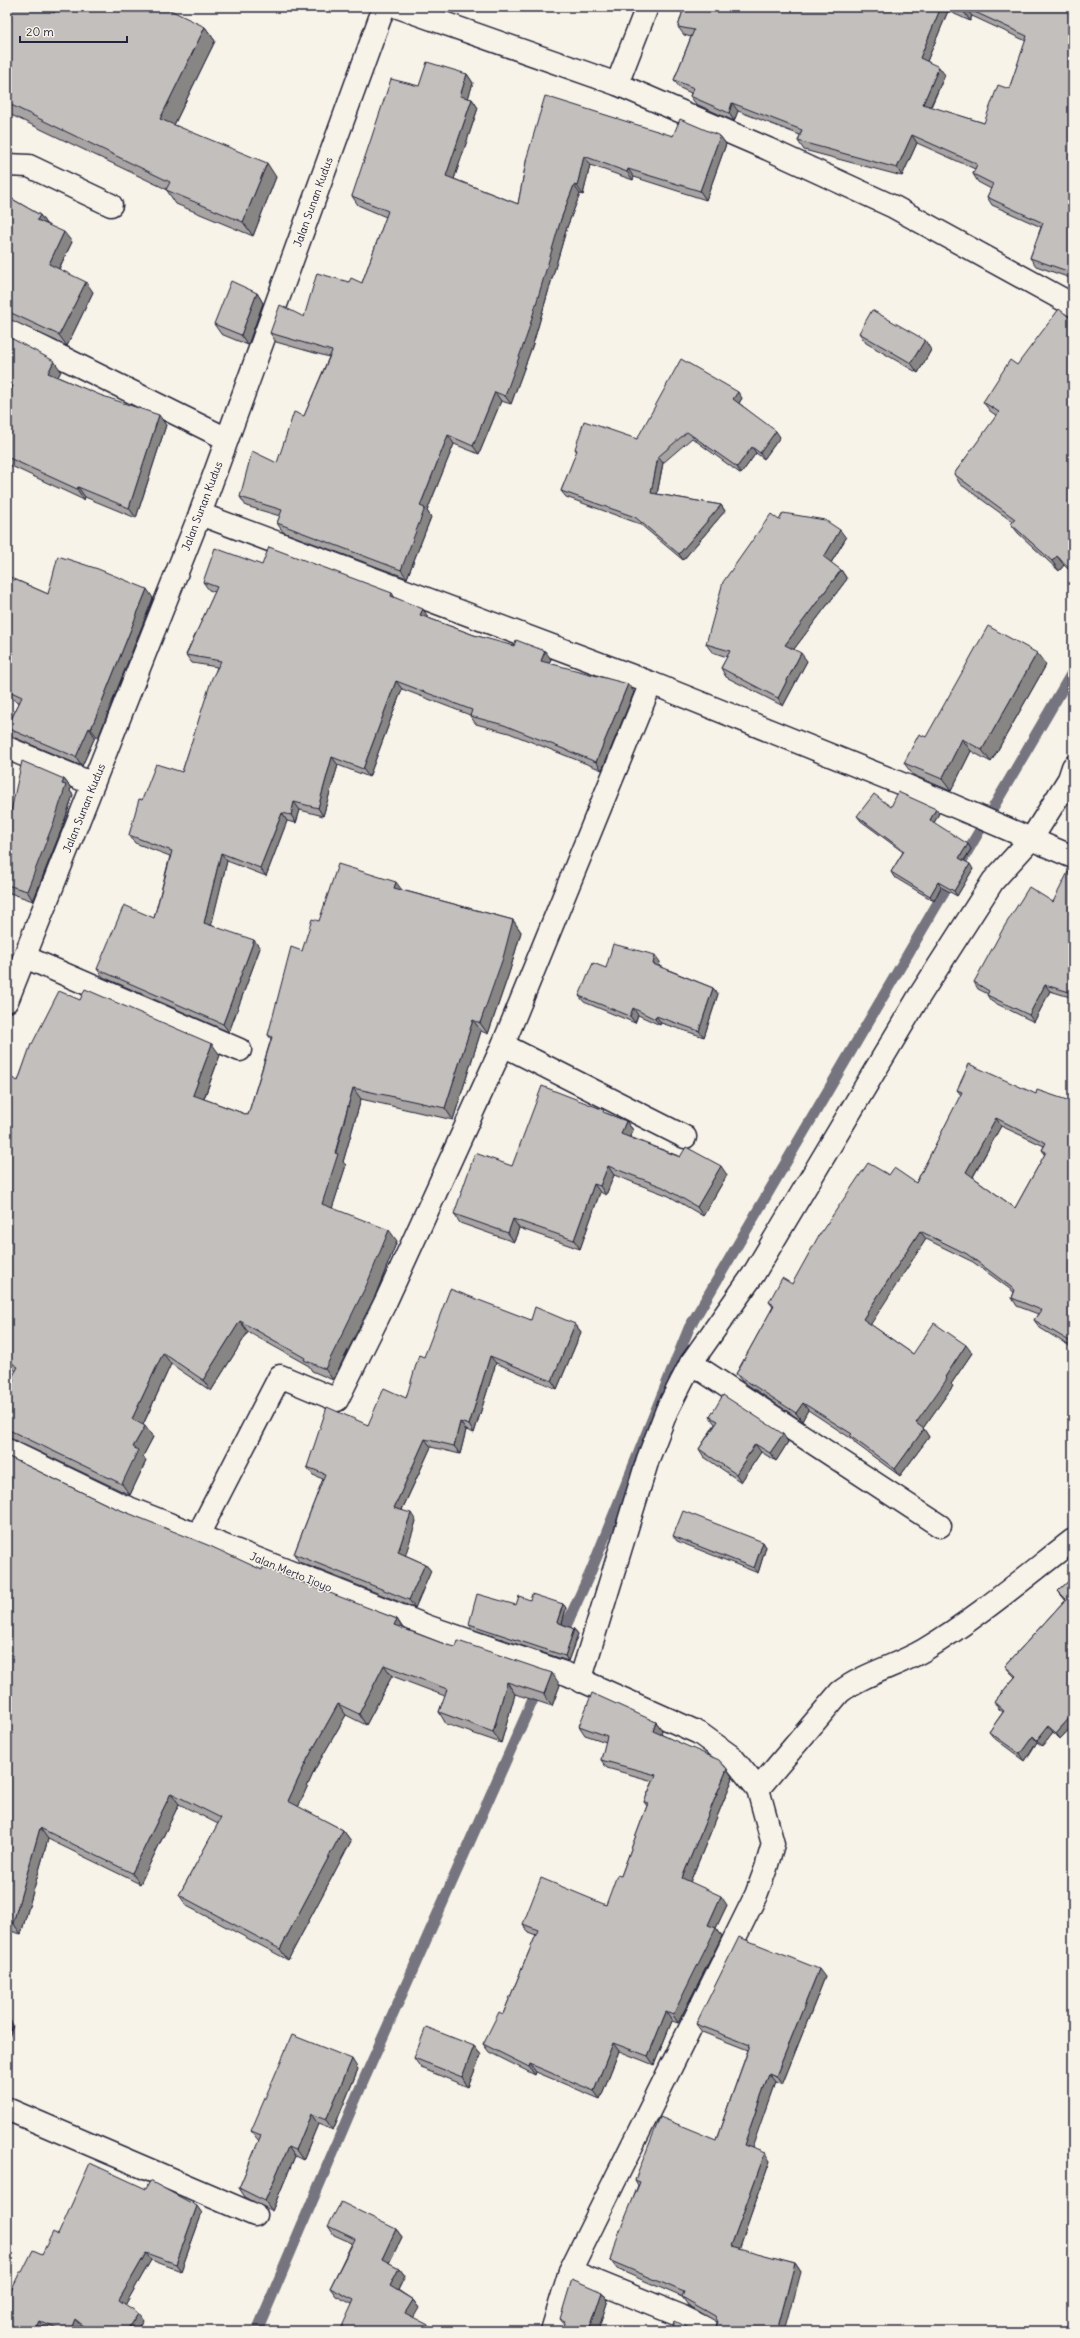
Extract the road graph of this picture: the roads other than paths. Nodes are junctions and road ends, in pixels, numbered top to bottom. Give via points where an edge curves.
1 (384, 7) edge
2 (398, 7) edge
3 (647, 7) edge
4 (617, 84) junction
5 (7, 165) edge
6 (112, 205) dead end
7 (1073, 305) edge
8 (7, 330) edge
9 (227, 439) junction
10 (200, 514) junction
11 (651, 683) junction
12 (7, 748) edge
13 (1073, 768) edge
14 (93, 784) junction
15 (1025, 835) junction
16 (1073, 857) edge
17 (25, 957) junction
18 (7, 1001) edge
19 (503, 1046) junction
20 (240, 1050) dead end
21 (685, 1137) dead end
22 (691, 1363) junction
23 (7, 1450) edge
24 (940, 1526) dead end
25 (198, 1535) junction
26 (1073, 1540) edge
27 (574, 1678) junction
28 (758, 1788) junction
29 (7, 2109) edge
30 (255, 2215) dead end
31 (570, 2271) junction
32 (552, 2331) edge
33 (711, 2331) edge

1 - 9 street, Jalan Sunan Kudus
2 - 4 street
3 - 4 street
4 - 7 street via 894,207
5 - 6 street via 28,166
8 - 9 street
9 - 10 street, Jalan Sunan Kudus
10 - 11 street
10 - 14 street, Jalan Sunan Kudus
11 - 15 street
11 - 19 street
12 - 14 street
13 - 15 street via 1069,778
14 - 17 street, Jalan Sunan Kudus
15 - 16 street
15 - 22 street via 920,995 753,1275
17 - 18 street, Jalan Sunan Kudus
17 - 20 street
19 - 21 street
19 - 25 street via 386,1301 337,1400 280,1376
22 - 24 street
22 - 27 street via 667,1410 648,1459
23 - 25 street, Jalan Merto Ijoyo via 121,1505
25 - 27 street, Jalan Merto Ijoyo via 429,1627
26 - 28 street via 963,1626 904,1662 853,1682 840,1692
27 - 28 street, Jalan Merto Ijoyo via 699,1733 732,1757
28 - 31 street via 773,1844 756,1895
29 - 30 street
31 - 32 street
31 - 33 street via 681,2316

